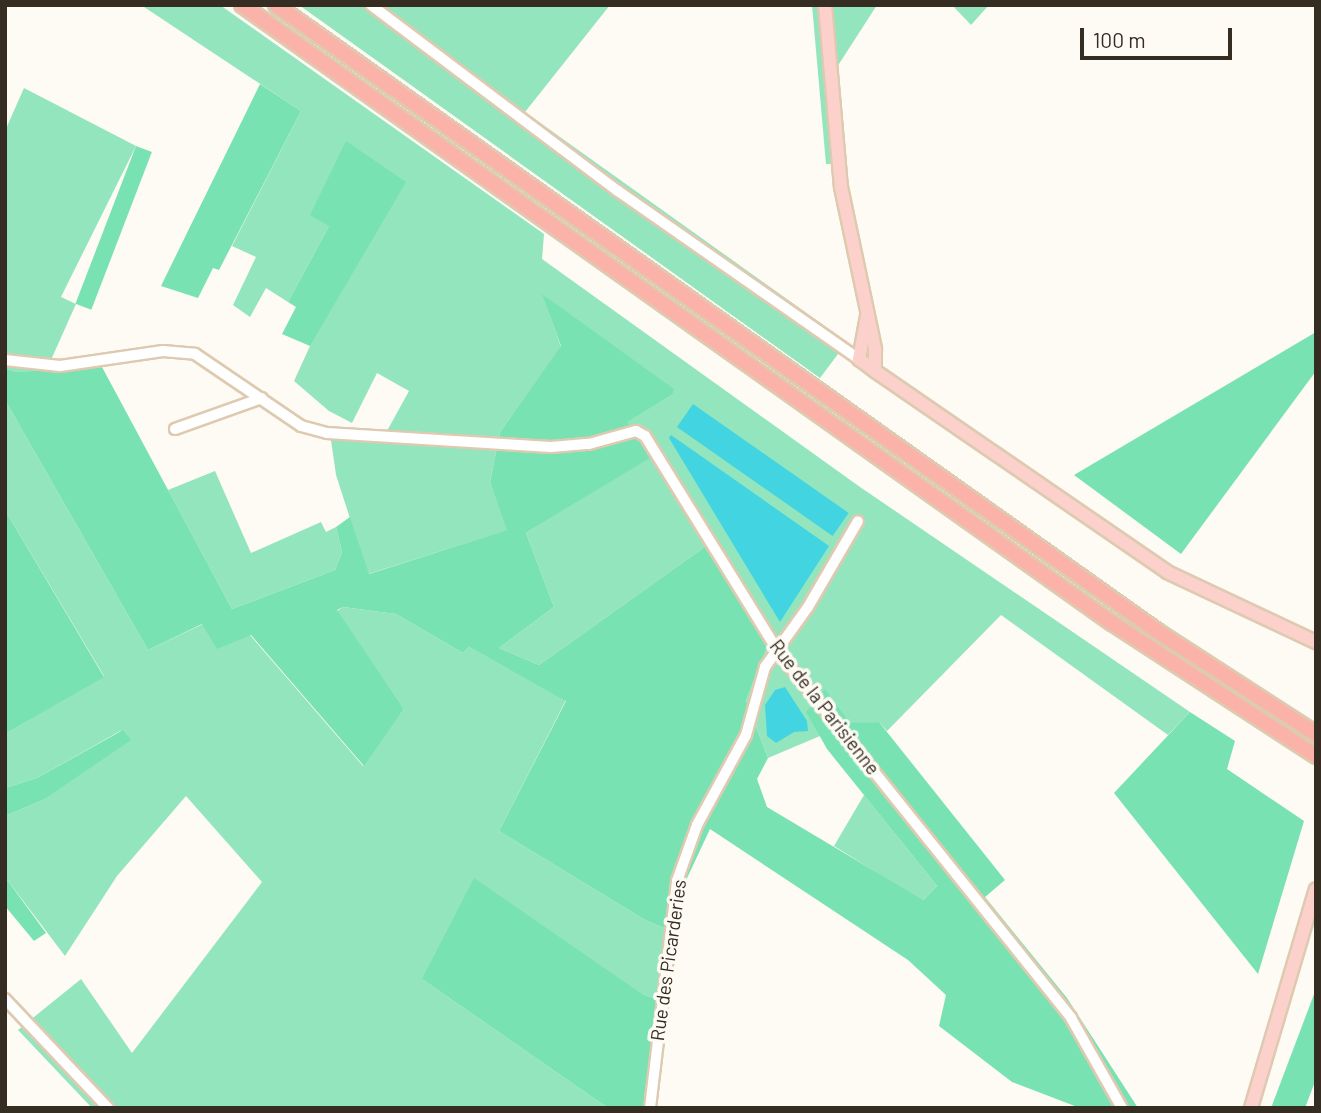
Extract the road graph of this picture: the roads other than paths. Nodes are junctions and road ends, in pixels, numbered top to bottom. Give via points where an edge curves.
1 (242, 5) edge
2 (276, 5) edge
3 (371, 5) edge
4 (825, 5) edge
5 (867, 316) junction
6 (5, 359) edge
7 (859, 359) junction
8 (874, 371) junction
9 (261, 398) junction
10 (175, 429) dead end
11 (858, 521) dead end
12 (1316, 641) edge
13 (777, 648) junction
14 (1316, 734) edge
15 (1313, 755) edge
16 (1316, 889) edge
17 (5, 999) edge
18 (108, 1108) edge
19 (650, 1108) edge
20 (1122, 1108) edge
21 (1251, 1108) edge

1 - 15 highway via 1112,624
2 - 14 highway via 1150,626
3 - 7 street via 618,191
4 - 5 main road via 841,187
5 - 7 main road
5 - 8 main road
6 - 9 street, Rue de la Parisienne via 60,366 163,351 195,354
7 - 8 main road
8 - 12 main road via 1156,565 1222,601
9 - 10 street
9 - 13 street, Rue de la Parisienne via 301,426 327,433 570,447 636,431 645,436
11 - 13 street, Rue des Picarderies via 808,607
13 - 19 street, Rue des Picarderies via 757,687 746,735 696,825 677,881
13 - 20 street, Rue de la Parisienne via 1071,1018
16 - 21 main road
17 - 18 street

